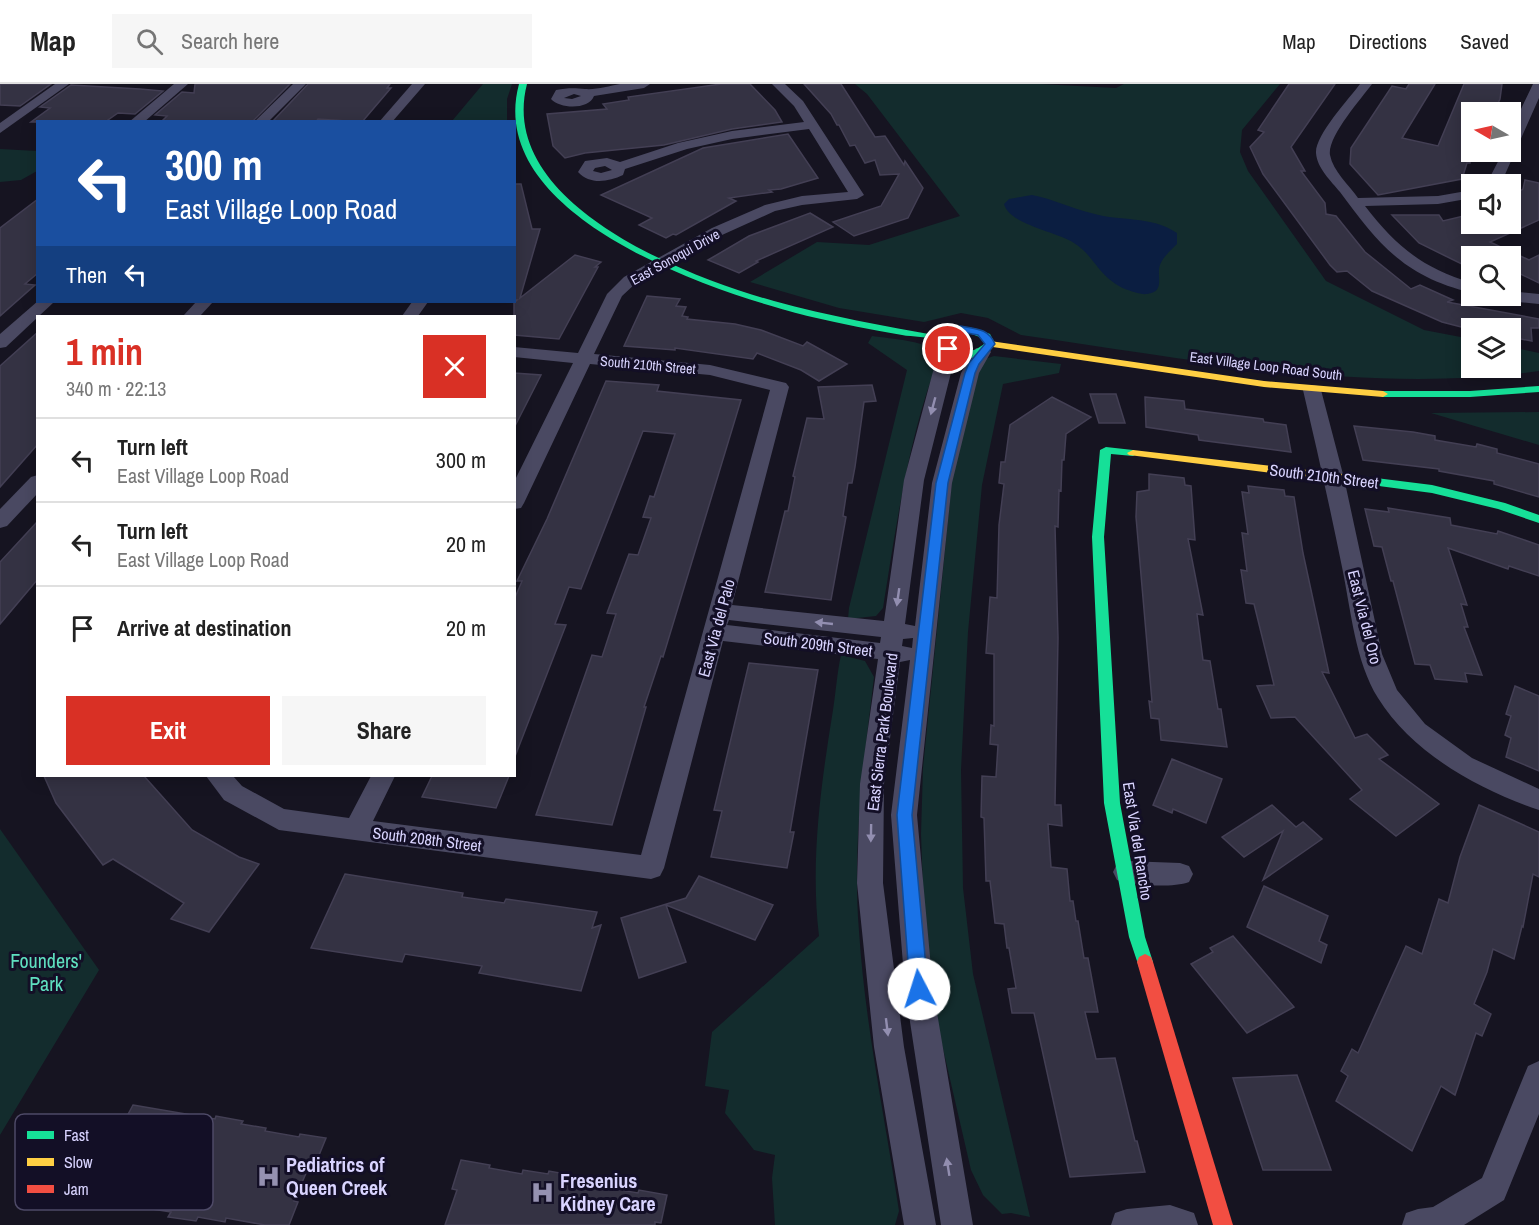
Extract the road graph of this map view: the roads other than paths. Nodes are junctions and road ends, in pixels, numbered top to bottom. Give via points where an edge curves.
1 (63, 84) edge
2 (182, 84) edge
3 (300, 84) edge
4 (419, 84) edge
5 (523, 84) edge
6 (644, 84) edge
7 (778, 84) edge
8 (1366, 84) edge
9 (1539, 84) edge
10 (586, 93) dead end
11 (137, 120) edge
12 (262, 120) edge
13 (387, 120) edge
14 (1521, 123) edge
15 (812, 126) junction
16 (0, 129) edge
17 (619, 167) dead end
18 (1461, 196) edge
19 (1356, 202) junction
20 (661, 263) junction
21 (1461, 285) edge
22 (1521, 297) edge
23 (1539, 299) edge
24 (45, 303) edge
25 (204, 303) edge
26 (192, 315) edge
27 (0, 324) edge
28 (19, 326) junction
29 (0, 343) edge
30 (945, 344) junction
31 (986, 348) junction
32 (516, 352) edge
33 (584, 359) junction
34 (780, 387) joint
35 (1539, 389) edge
36 (1312, 390) junction
37 (1106, 450) joint
38 (1334, 478) junction
39 (36, 483) edge
40 (516, 499) edge
41 (1539, 519) edge
42 (0, 521) edge
43 (717, 622) junction
44 (892, 642) junction
45 (923, 645) junction
46 (219, 777) edge
47 (382, 777) edge
48 (1539, 800) edge
49 (356, 830) junction
50 (651, 868) joint
51 (1125, 873) junction
52 (1179, 874) dead end
53 (1539, 1076) edge
54 (920, 1225) edge
55 (957, 1225) edge
56 (1127, 1225) edge
57 (1182, 1225) edge
58 (1223, 1225) edge
59 (1418, 1225) edge

1 - 16 street
2 - 11 street
3 - 12 street
4 - 13 street
5 - 20 street, East Village Loop Road South via 518,108 525,144 552,188 616,239
6 - 10 street
7 - 15 street via 799,104
8 - 19 street via 1325,141 1323,154 1328,168
9 - 14 street
15 - 17 street via 732,135
15 - 20 street, East Sonoqui Drive via 857,195 771,207
18 - 19 street
19 - 21 street via 1394,248 1413,264
20 - 30 street, East Village Loop Road South via 765,302
20 - 33 street, East Sonoqui Drive via 630,280 615,294
22 - 23 street
24 - 28 street
25 - 26 street
27 - 28 street
28 - 29 street
30 - 31 street, East Village Loop Road South via 960,354
30 - 31 street via 948,332 968,329 986,336
30 -> 44 street, East Sierra Park Boulevard via 914,480
31 - 36 street, East Village Loop Road South
31 - 45 street, East Sierra Park Boulevard via 970,373 942,483
32 - 33 street, South 210th Street
33 - 34 street, South 210th Street via 710,370
33 - 40 street, East Sonoqui Drive
34 - 43 street, East Via del Palo
35 - 36 street, East Village Loop Road South via 1444,396
36 - 38 street, East Via del Oro
37 - 38 street, South 210th Street
37 - 51 street, East Via del Rancho via 1098,537 1112,803
38 - 41 street, South 210th Street via 1432,489
38 - 48 street, East Via del Oro via 1371,654 1387,694 1417,731 1463,765
39 - 42 street
43 - 44 street, South 209th Street
43 - 50 street, East Via del Palo
44 - 45 street, South 209th Street
44 -> 54 street, East Sierra Park Boulevard via 872,784 870,883 889,1047
55 -> 45 street, East Sierra Park Boulevard via 919,989 904,815
46 - 49 street, South 208th Street via 233,794 279,819
47 - 49 street
49 - 50 street, South 208th Street
51 - 52 street
51 - 58 street, East Via del Rancho via 1137,937
53 - 59 street via 1493,1189 1437,1223
56 - 57 street via 1170,1221

